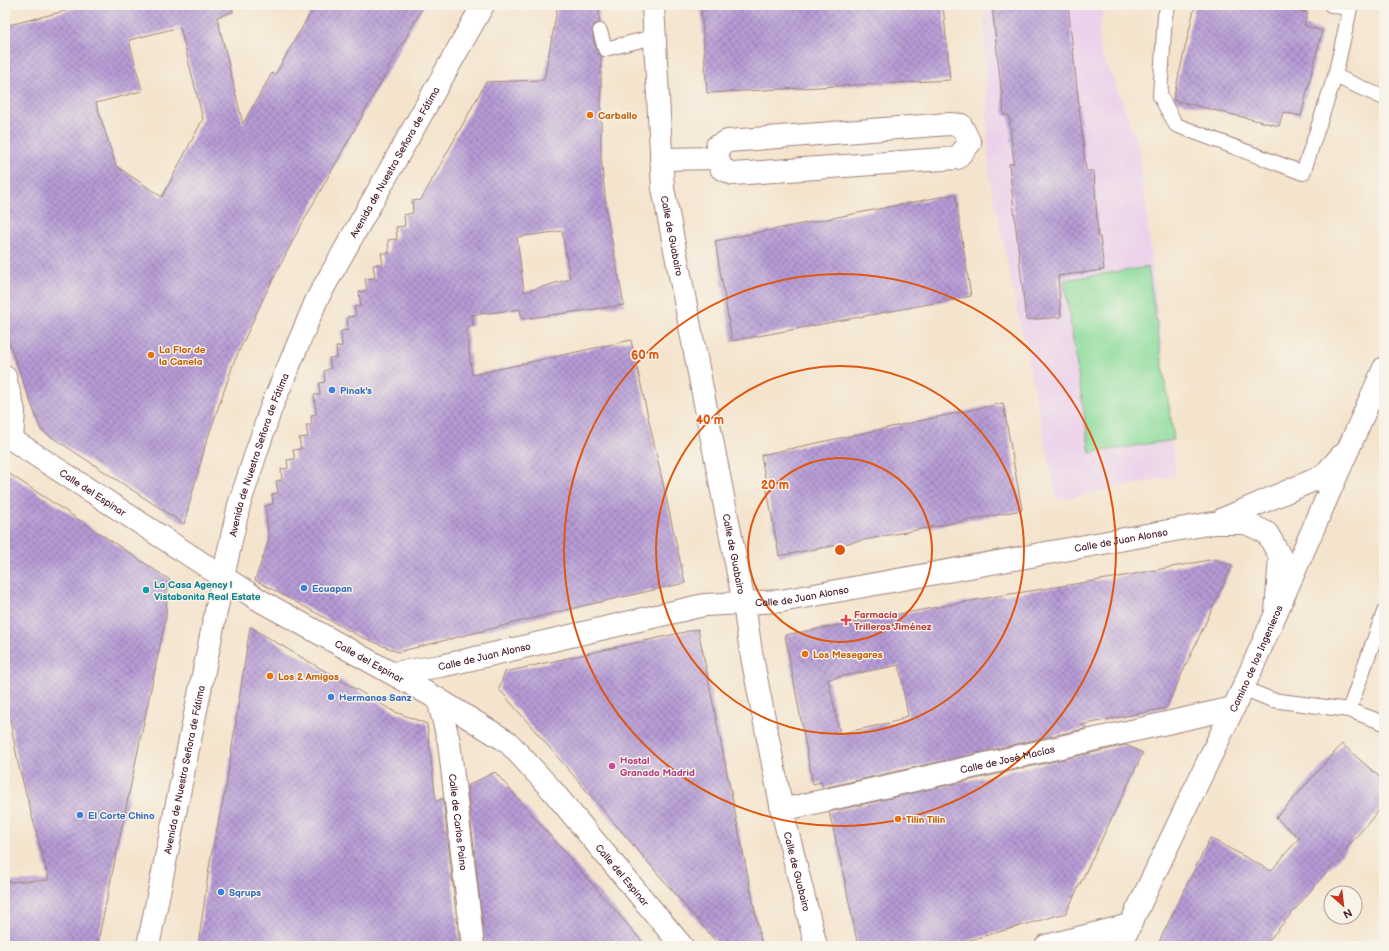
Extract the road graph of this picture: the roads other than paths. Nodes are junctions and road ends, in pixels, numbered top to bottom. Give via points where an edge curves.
1 (484, 5) edge
2 (653, 5) edge
3 (1169, 5) edge
4 (1331, 5) edge
5 (600, 31) dead end
6 (654, 37) junction
7 (1335, 76) junction
8 (1384, 98) edge
9 (718, 158) junction
10 (661, 159) junction
11 (1384, 368) edge
12 (5, 377) edge
13 (8, 437) edge
14 (1350, 447) junction
15 (1213, 523) junction
16 (222, 578) junction
17 (744, 604) junction
18 (1384, 612) edge
19 (1276, 614) junction
20 (392, 673) junction
21 (1243, 688) junction
22 (438, 698) junction
23 (1233, 708) junction
24 (1349, 710) junction
25 (1384, 723) edge
26 (782, 810) junction
27 (1130, 926) junction
28 (148, 946) edge
29 (473, 946) edge
30 (682, 946) edge
31 (816, 946) edge
32 (1046, 946) edge
33 (1120, 946) edge

1 - 16 street, Avenida de Nuestra Señora de Fátima via 317,299 271,408 240,505
2 - 6 street, Calle de Guabairo
3 - 7 lane via 1165,15 1160,96 1176,125 1304,173
4 - 7 lane via 1350,9
5 - 6 lane via 605,49
6 - 10 street, Calle de Guabairo
7 - 8 lane
9 - 9 street via 721,168 733,174 957,158 970,143 961,125 950,124 728,141 717,146
9 - 10 street
10 - 17 street, Calle de Guabairo via 663,188
11 - 14 street, Camino de los Ingenieros
12 - 13 street via 14,411
13 - 16 street, Calle del Espinar
14 - 15 street, Calle de Juan Alonso via 1323,476
14 - 19 street, Camino de los Ingenieros
15 - 17 street, Calle de Juan Alonso via 781,601
15 - 19 street, Calle de Juan Alonso via 1246,523 1267,533 1280,556
16 - 20 street, Calle del Espinar
16 - 28 street, Avenida de Nuestra Señora de Fátima
17 - 20 street, Calle de Juan Alonso via 704,605 449,664
17 - 26 street, Calle de Guabairo
18 - 24 lane
19 - 21 street, Camino de los Ingenieros
20 - 22 street, Calle del Espinar
21 - 23 street, Camino de los Ingenieros
21 - 24 lane via 1272,700
22 - 29 street, Calle de Carlos Paino via 449,742
22 - 30 street, Calle del Espinar via 508,742 551,789
23 - 26 street, Calle de José Macías
23 - 27 street, Camino de los Ingenieros
24 - 25 lane
26 - 31 street, Calle de Guabairo
27 - 32 street
27 - 33 street, Camino de los Ingenieros

